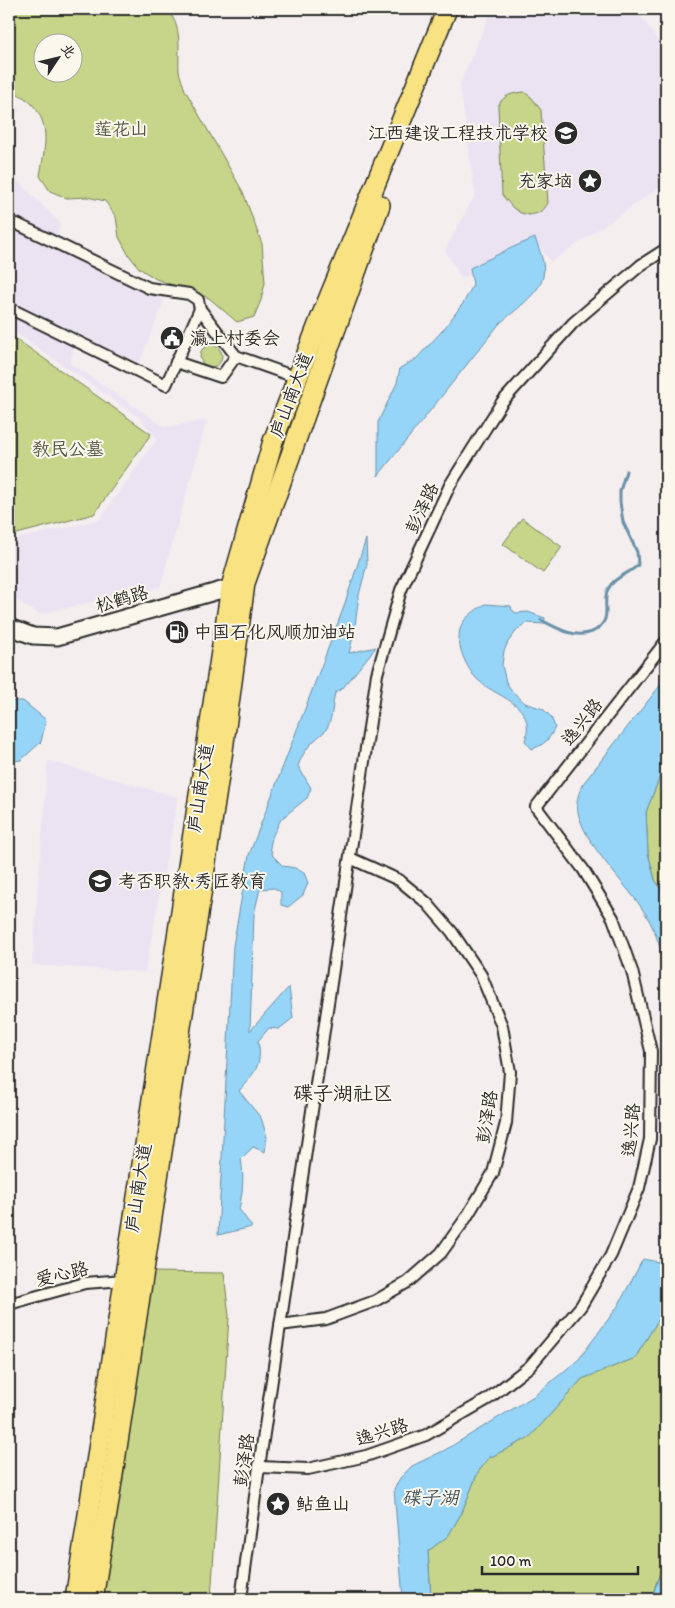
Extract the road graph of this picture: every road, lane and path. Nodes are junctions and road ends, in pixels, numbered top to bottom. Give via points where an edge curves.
1 (447, 9) edge
2 (459, 9) edge
3 (9, 224) edge
4 (666, 250) edge
5 (9, 308) edge
6 (200, 309) junction
7 (236, 356) junction
8 (176, 362) junction
9 (298, 378) junction
10 (238, 585) junction
11 (9, 627) edge
12 (666, 641) edge
13 (350, 858) junction
14 (124, 1280) junction
15 (9, 1304) edge
16 (280, 1325) junction
17 (259, 1468) junction
18 (76, 1599) edge
19 (93, 1599) edge
20 (241, 1599) edge

1 - 9 highway, 庐山南大道
2 - 10 highway, 庐山南大道 via 384,193
3 - 6 street via 17,224 149,288 189,294 198,300
4 - 13 street, 彭泽路 via 641,265 573,323 502,402 450,485 401,590 377,674
5 - 8 street via 166,385
6 - 7 street
6 - 8 street
7 - 8 street via 221,377
7 - 9 street
9 - 10 highway, 庐山南大道 via 274,441
10 - 11 main road, 松鹤路 via 57,637 33,636
10 - 14 highway, 庐山南大道
10 - 19 highway, 庐山南大道 via 223,750
12 - 17 street, 逸兴路 via 536,807 583,869 613,918 632,971 651,1051 650,1139 639,1188 611,1255 581,1306 530,1366 488,1399 426,1436 366,1456 308,1468
13 - 16 street, 彭泽路
13 - 16 street, 彭泽路 via 399,880 427,903 452,932 481,975 502,1026 510,1072 506,1123 493,1173 441,1253 408,1282 375,1301 326,1319
14 - 15 street, 爱心路 via 85,1283
14 - 18 highway, 庐山南大道
16 - 17 street, 彭泽路
17 - 20 street, 彭泽路

